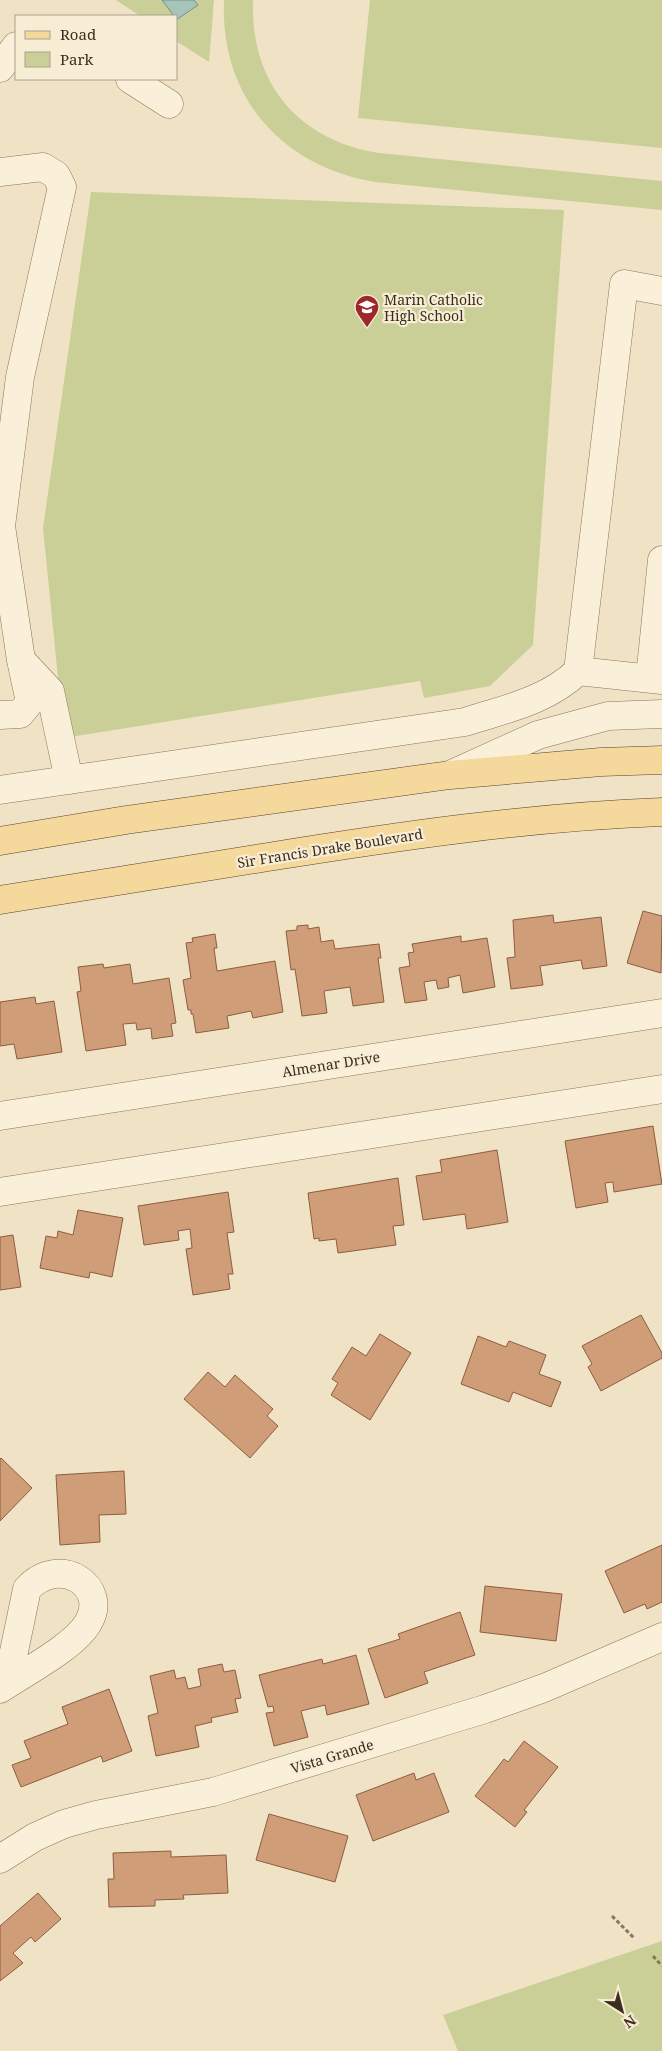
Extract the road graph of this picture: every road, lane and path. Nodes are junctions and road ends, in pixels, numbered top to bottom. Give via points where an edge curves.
1 (15, 47) edge
2 (0, 68) edge
3 (132, 80) edge
4 (169, 104) dead end
5 (0, 172) edge
6 (662, 291) edge
7 (10, 376) edge
8 (1, 526) edge
9 (662, 560) edge
10 (21, 660) junction
11 (578, 671) junction
12 (656, 679) edge
13 (662, 714) edge
14 (0, 715) edge
15 (662, 760) edge
16 (450, 775) junction
17 (69, 780) junction
18 (0, 790) edge
19 (662, 812) edge
20 (0, 841) edge
21 (0, 900) edge
22 (662, 1013) edge
23 (662, 1089) edge
24 (0, 1116) edge
25 (0, 1192) edge
26 (662, 1637) edge
27 (2, 1855) edge
28 (612, 1916) dead end
29 (635, 1939) dead end
30 (653, 1956) dead end
31 (662, 1966) edge

1 - 2 street
3 - 4 street
5 - 7 street via 43,167 56,175 62,187
6 - 11 street via 624,284
7 - 8 street
8 - 10 street
9 - 12 street
10 - 14 street via 30,702 20,714
10 - 17 street via 50,691
11 - 12 street
11 - 17 street via 565,684 535,700 465,722
13 - 16 street via 608,716 538,735
15 - 16 main road
16 - 20 main road
17 - 18 street
19 - 21 main road, Sir Francis Drake Boulevard via 604,814 397,836
22 - 24 street, Almenar Drive
23 - 25 street
26 - 27 street, Vista Grande via 573,1676 485,1709 213,1792 72,1821 49,1829
28 - 29 path
30 - 31 path

